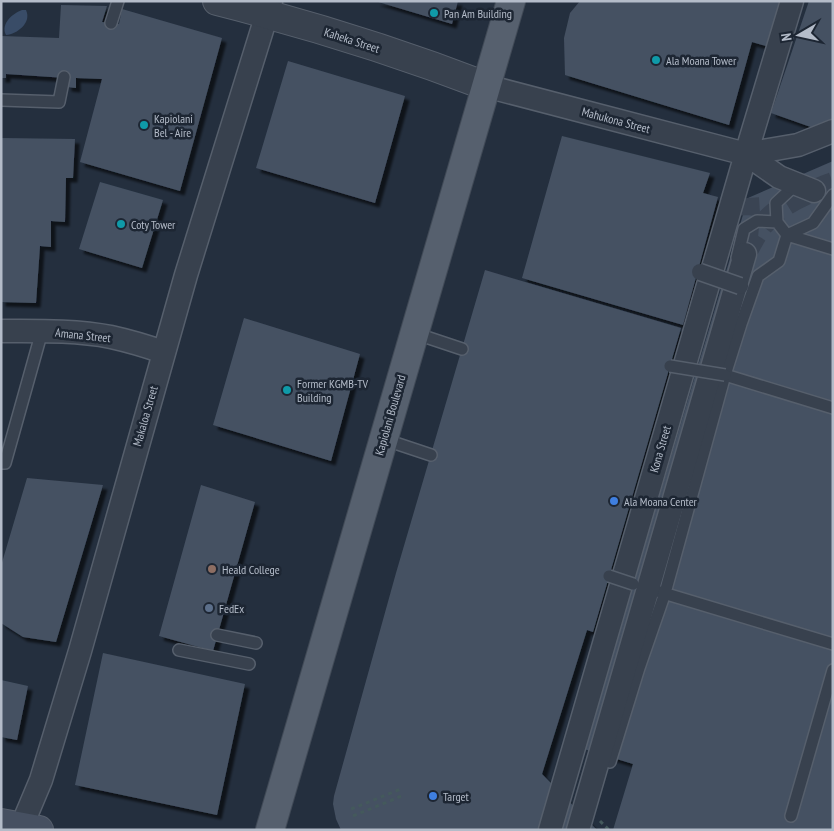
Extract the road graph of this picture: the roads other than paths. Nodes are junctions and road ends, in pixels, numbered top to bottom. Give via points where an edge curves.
1 (118, 1) edge
2 (217, 1) edge
3 (511, 1) edge
4 (792, 1) edge
5 (269, 8) edge
6 (111, 23) dead end
7 (64, 77) dead end
8 (486, 86) junction
9 (1, 100) edge
10 (833, 131) edge
11 (746, 154) junction
12 (792, 189) dead end
13 (823, 193) edge
14 (748, 198) tunnel mouth
15 (777, 222) junction
16 (787, 234) junction
17 (833, 248) edge
18 (708, 266) junction
19 (742, 268) joint
20 (723, 310) dead end
21 (1, 331) edge
22 (42, 331) junction
23 (414, 333) junction
24 (462, 349) dead end
25 (163, 352) junction
26 (670, 366) dead end
27 (725, 375) junction
28 (833, 408) edge
29 (712, 424) junction
30 (383, 439) junction
31 (431, 455) dead end
32 (1, 463) edge
33 (660, 528) dead end
34 (626, 575) junction
35 (665, 593) junction
36 (217, 635) dead end
37 (256, 643) dead end
38 (833, 644) edge
39 (179, 650) dead end
40 (249, 664) dead end
41 (833, 670) edge
42 (610, 762) dead end
43 (791, 816) dead end
44 (20, 828) edge
45 (270, 830) edge
46 (550, 830) edge
47 (578, 830) edge

1 - 6 lane
2 - 5 street, Kaheka Street
3 - 8 main road, Kapiolani Boulevard
4 - 11 street, Kona Street
5 - 8 street, Kaheka Street via 294,22
5 - 25 street, Makaloa Street
7 - 9 lane via 59,102
8 - 11 street, Mahukona Street
8 - 23 main road, Kapiolani Boulevard
10 - 11 street, Mahukona Street via 798,144
11 - 13 street, Mahukona Street via 779,177
11 - 14 street, Kona Street
11 - 18 street, Kona Street
12 - 15 lane via 776,203
13 - 16 lane via 813,223
15 - 16 lane
15 - 20 lane via 757,222 744,229
16 - 17 lane
16 - 27 lane via 779,261 758,276
18 - 19 street, bridge
18 - 34 street, Kona Street
19 - 47 street
21 - 22 street, Amana Street
22 - 25 street, Amana Street via 108,337
22 - 32 lane via 4,463
23 - 24 lane
23 - 30 main road, Kapiolani Boulevard
25 - 44 street, Makaloa Street via 80,651 40,780
26 - 27 lane, bridge
27 - 28 lane
27 - 29 lane
29 - 33 lane via 691,426
29 - 35 lane
30 - 31 lane
30 - 45 main road, Kapiolani Boulevard
34 - 35 lane
34 - 46 street, Kona Street
35 - 38 lane
35 - 42 lane
36 - 37 lane
39 - 40 lane
41 - 43 lane

